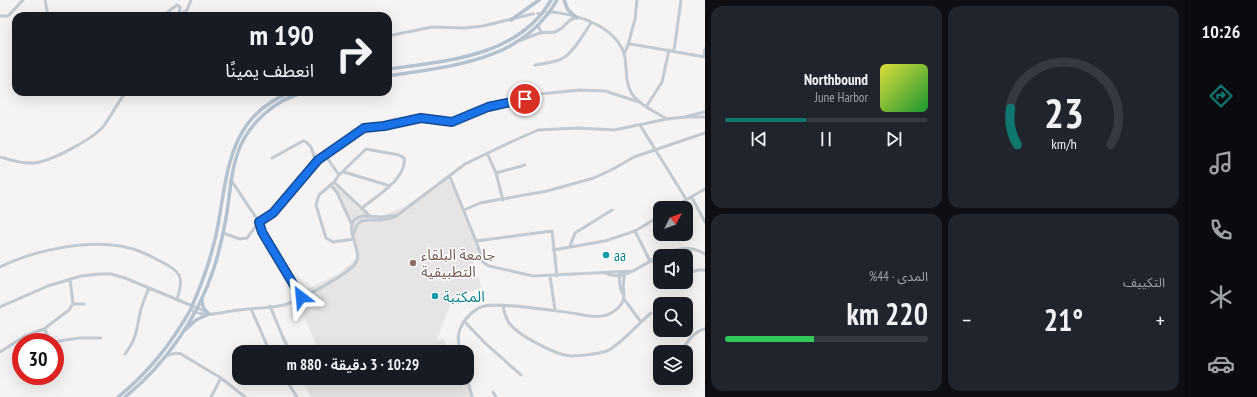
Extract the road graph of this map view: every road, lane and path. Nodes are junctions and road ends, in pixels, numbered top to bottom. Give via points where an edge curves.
1 (23, 0) edge
2 (45, 0) edge
3 (191, 0) edge
4 (539, 0) edge
5 (551, 0) edge
6 (557, 0) edge
7 (564, 0) edge
8 (637, 0) edge
9 (681, 0) edge
10 (47, 12) edge
11 (167, 12) edge
12 (179, 12) edge
13 (184, 12) edge
14 (553, 12) tunnel mouth
15 (532, 14) tunnel mouth
16 (568, 14) junction
17 (0, 16) edge
18 (577, 18) junction
19 (510, 20) junction
20 (568, 22) junction
21 (591, 22) junction
22 (538, 26) junction
23 (543, 33) junction
24 (392, 35) edge
25 (521, 40) junction
26 (628, 45) junction
27 (705, 49) edge
28 (669, 50) junction
29 (674, 51) junction
30 (624, 54) junction
31 (704, 57) edge
32 (535, 65) dead end
33 (392, 69) edge
34 (392, 74) edge
35 (123, 96) edge
36 (282, 96) edge
37 (293, 96) edge
38 (639, 102) junction
39 (646, 107) junction
40 (704, 112) edge
41 (685, 117) junction
42 (704, 118) edge
43 (667, 119) junction
44 (640, 125) junction
45 (705, 133) edge
46 (656, 151) junction
47 (487, 153) junction
48 (325, 155) junction
49 (0, 157) edge
50 (272, 158) dead end
51 (316, 162) junction
52 (525, 165) dead end
53 (344, 172) junction
54 (496, 173) junction
55 (339, 175) junction
56 (450, 176) junction
57 (231, 180) junction
58 (334, 182) junction
59 (331, 185) junction
60 (390, 186) junction
61 (705, 189) edge
62 (692, 198) junction
63 (686, 199) junction
64 (503, 200) junction
65 (683, 201) edge
66 (362, 208) junction
67 (464, 210) junction
68 (612, 210) dead end
69 (398, 215) junction
70 (370, 216) junction
71 (653, 220) edge
72 (705, 221) edge
73 (259, 222) junction
74 (352, 225) junction
75 (635, 231) junction
76 (223, 233) junction
77 (353, 237) junction
78 (476, 241) junction
79 (568, 248) junction
80 (553, 250) junction
81 (705, 254) edge
82 (651, 260) junction
83 (653, 264) edge
84 (0, 267) edge
85 (705, 270) edge
86 (634, 271) junction
87 (693, 272) edge
88 (620, 273) junction
89 (625, 274) junction
90 (550, 276) junction
91 (557, 276) junction
92 (70, 279) junction
93 (148, 288) junction
94 (202, 297) junction
95 (301, 297) junction
96 (624, 297) junction
97 (177, 299) junction
98 (73, 304) junction
99 (84, 304) dead end
100 (270, 306) junction
101 (503, 306) junction
102 (0, 307) edge
103 (192, 308) junction
104 (251, 309) junction
105 (196, 310) junction
106 (555, 310) junction
107 (208, 313) junction
108 (651, 313) dead end
109 (464, 321) junction
110 (641, 322) junction
111 (705, 329) edge
112 (44, 330) junction
113 (180, 335) junction
114 (101, 338) dead end
115 (267, 345) edge
116 (287, 345) edge
117 (459, 345) edge
118 (686, 345) edge
119 (0, 352) edge
120 (125, 354) dead end
121 (167, 355) junction
122 (521, 376) dead end
123 (221, 378) junction
124 (289, 385) edge
125 (469, 385) edge
126 (493, 392) dead end
127 (118, 397) edge
128 (125, 397) edge
129 (211, 397) edge
130 (245, 397) edge
131 (297, 397) edge
132 (472, 397) edge
133 (496, 397) edge

1 - 17 street via 8,16
2 - 10 street
3 - 13 street
4 - 19 main road
5 - 33 main road via 540,15 522,31 490,50
6 - 22 main road
7 - 16 main road
8 - 26 street
9 - 29 street
11 - 12 street via 177,5
14 - 16 street
15 - 19 street
16 - 18 main road
16 - 20 street
18 - 20 street
18 - 21 street
19 - 24 street via 472,28 422,28
20 - 23 street via 559,30
21 - 30 street via 614,38
21 - 32 street via 565,57
22 - 23 street
22 - 25 main road
23 - 25 street
25 - 34 main road via 480,59
26 - 28 street
26 - 30 street
27 - 31 street
28 - 29 street
28 - 39 street via 662,82
29 - 31 street
30 - 38 street via 627,83
35 - 49 street via 100,129 61,154 34,163
36 - 103 main road via 260,111 235,146 214,242
37 - 57 main road via 267,112 246,135 237,154
38 - 39 street
38 - 48 street via 596,90 540,94 488,107 452,122 421,118 364,128
39 - 43 street
40 - 41 street
40 - 42 street
41 - 42 street
41 - 43 street
43 - 44 street
44 - 46 street
44 - 47 street via 607,130 538,130
45 - 46 street
46 - 63 street
46 - 64 street via 634,157 594,178
47 - 54 street
47 - 56 street via 465,164
48 - 51 street
48 - 55 street
50 - 51 street via 306,142
51 - 73 street via 273,213
52 - 54 street
53 - 55 street
53 - 60 street
53 - 60 street via 366,149 400,156 405,162
54 - 64 street
55 - 58 street
56 - 67 street
56 - 69 street
57 - 73 street
57 - 76 main road
58 - 59 street
58 - 66 street
59 - 74 street via 338,194
59 - 77 street via 319,195 316,205 326,238 333,242
60 - 66 street
61 - 62 street
62 - 63 street
62 - 72 street
63 - 65 street
64 - 67 street via 480,203
66 - 70 street
67 - 78 street
68 - 79 street via 574,233
69 - 70 street
69 - 77 street via 389,219 361,221
70 - 74 street via 358,217
71 - 75 street
73 - 76 street via 244,239
73 - 95 street via 262,232
74 - 77 street
75 - 79 street via 605,241
75 - 82 street
76 - 94 main road via 214,269
77 - 95 street via 358,258 355,264 340,276
78 - 80 street via 552,232
78 - 90 street via 483,262 489,266 533,276
79 - 80 street
80 - 91 street
81 - 82 street via 680,249
82 - 83 street
82 - 86 street
84 - 97 street via 34,254 78,246 93,244 129,248 177,270 180,276
85 - 87 street
86 - 88 street
86 - 89 street
88 - 89 street
88 - 91 street
88 - 96 street via 619,282
89 - 96 street
90 - 91 street
90 - 106 street
92 - 93 street via 91,274 111,274
92 - 98 street
92 - 102 street
93 - 97 street
93 - 120 street via 141,308 137,335
94 - 105 main road
94 - 107 main road via 204,310
95 - 100 street via 283,305
96 - 106 street via 615,310 603,316
96 - 110 street
97 - 103 street
98 - 99 street
98 - 112 street
100 - 104 street
100 - 116 street
101 - 106 street
101 - 109 street via 481,307
101 - 110 street via 509,322 520,333 544,347 570,356 609,350
103 - 105 street
103 - 127 main road via 160,356
104 - 107 street
104 - 115 street
105 - 107 street
105 - 113 main road
107 - 113 main road
108 - 110 street
109 - 117 street via 457,336
109 - 122 street
111 - 118 street via 699,331
112 - 114 street via 53,342
112 - 119 street via 25,336
113 - 121 main road
121 - 123 street via 180,353
121 - 128 main road via 149,376
123 - 129 street
123 - 130 street
124 - 131 street
125 - 132 street
126 - 133 street

